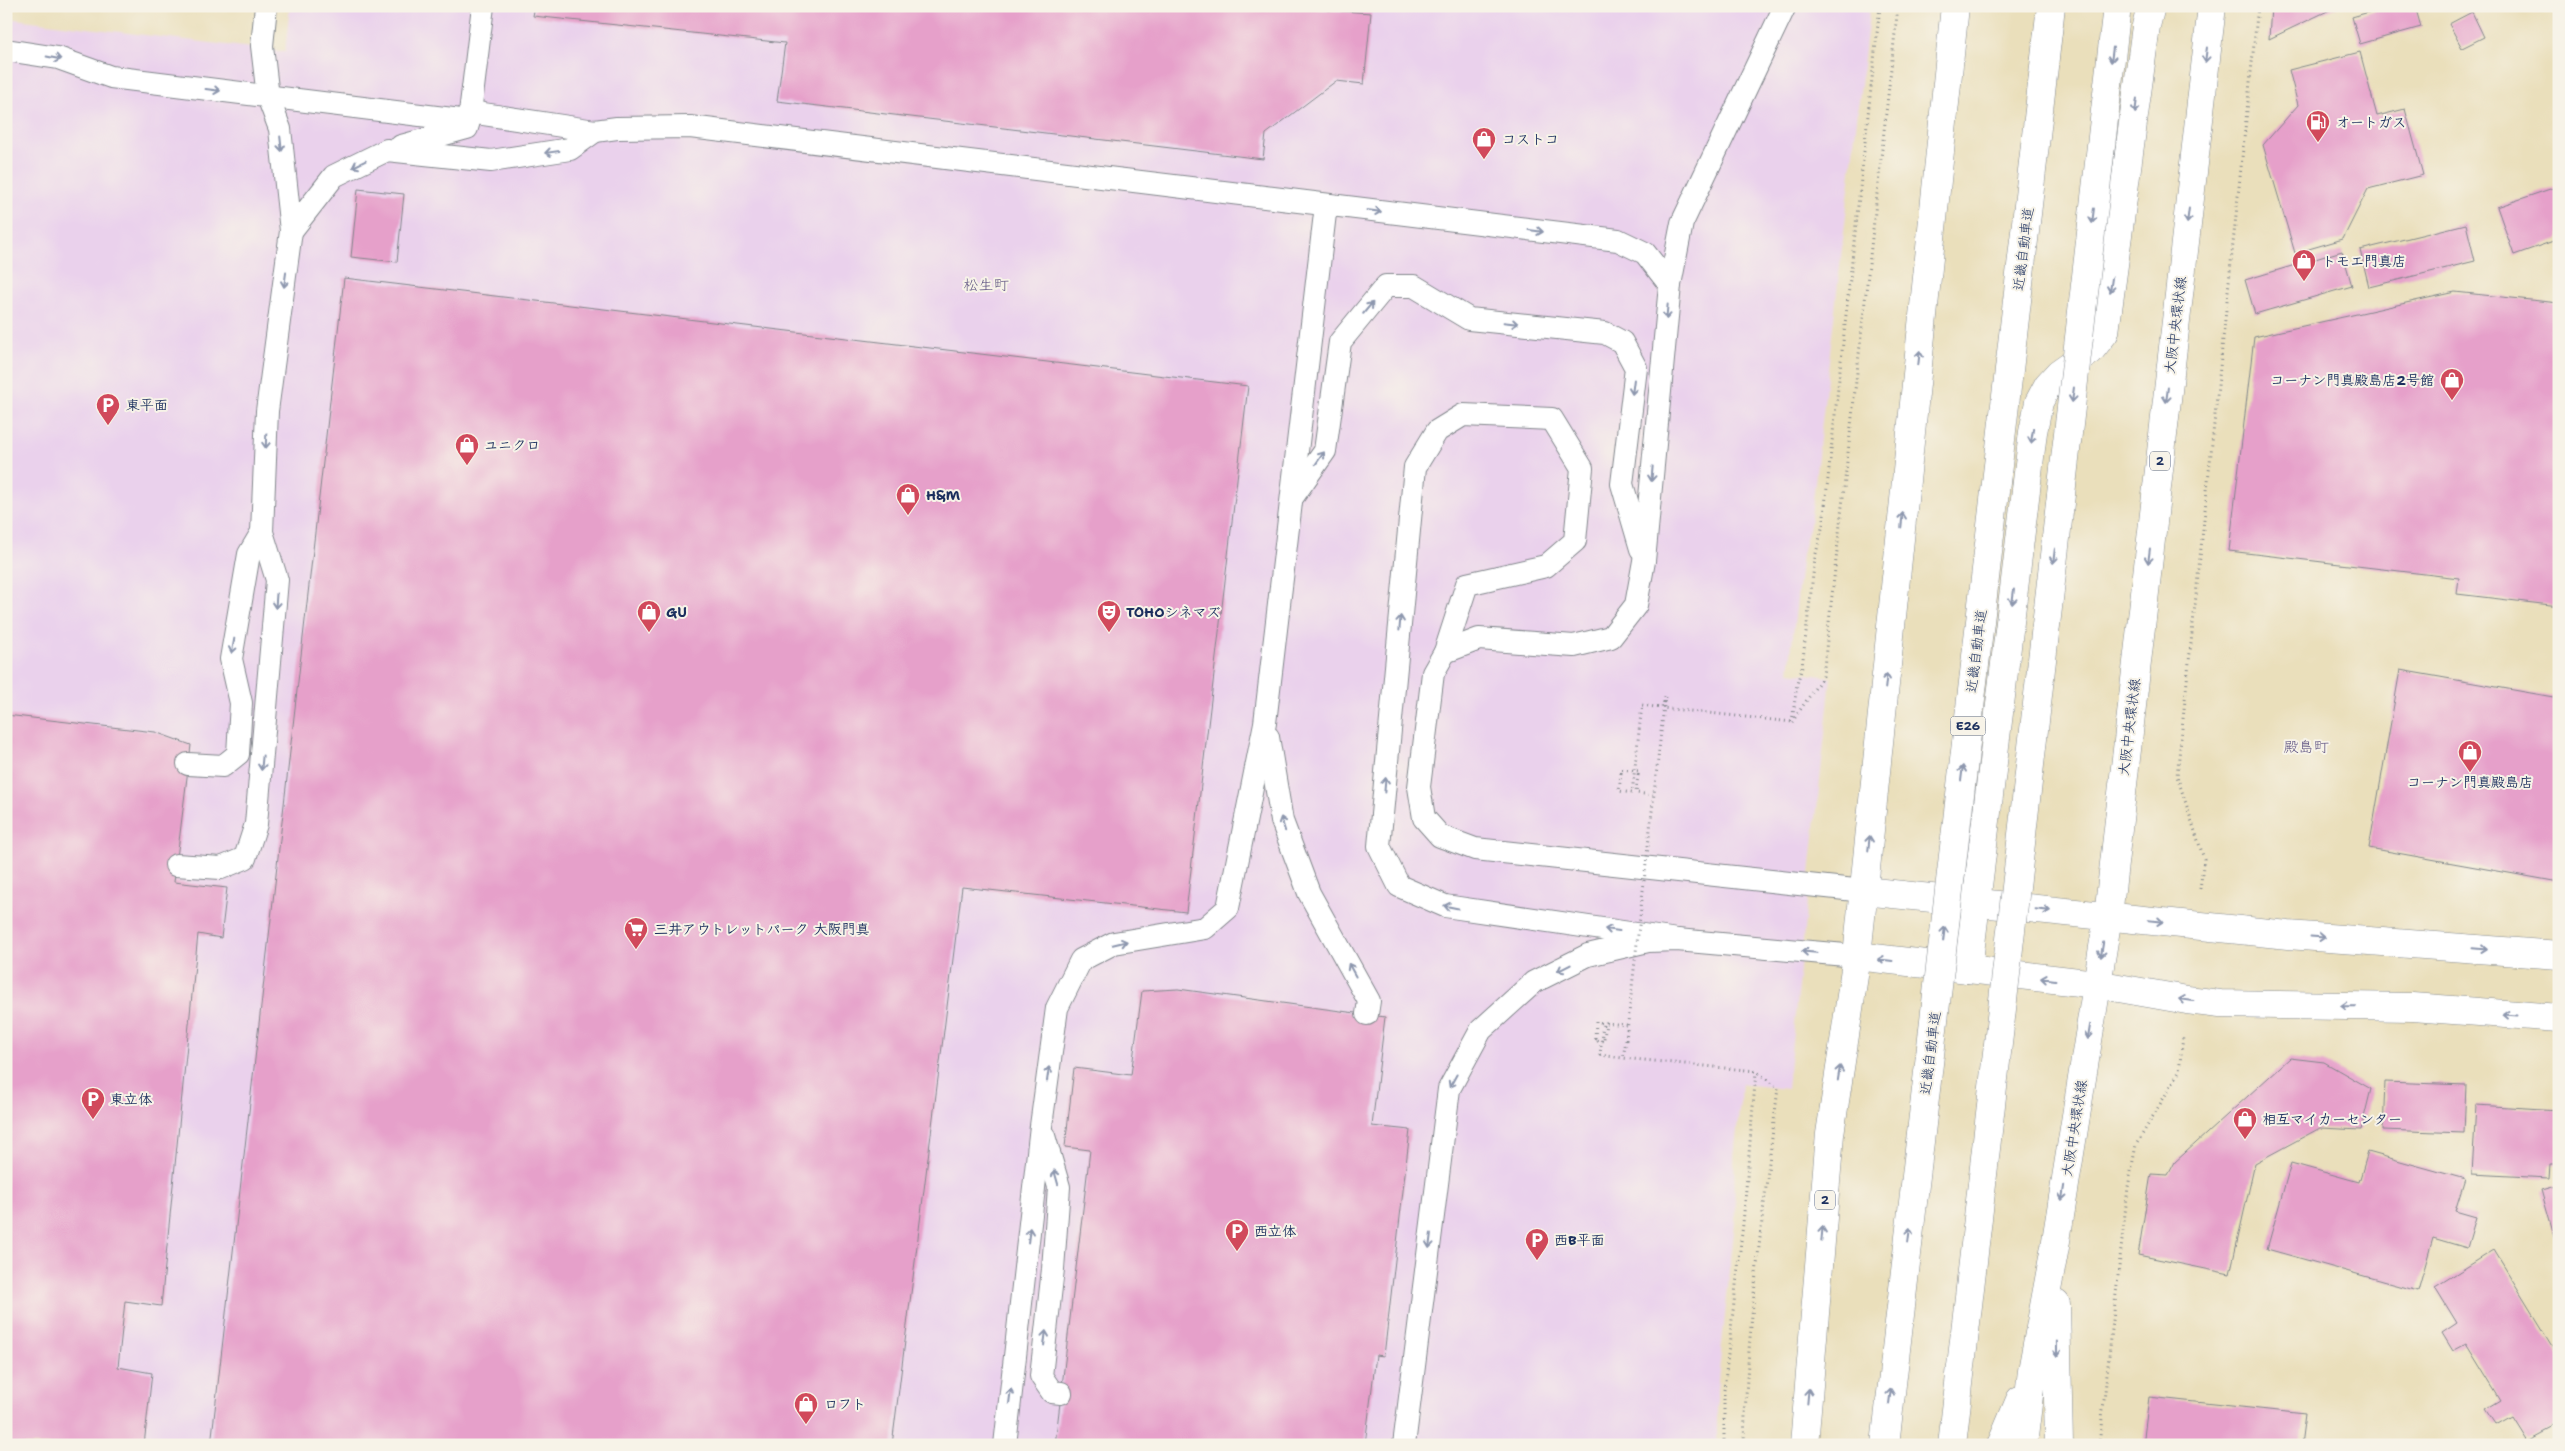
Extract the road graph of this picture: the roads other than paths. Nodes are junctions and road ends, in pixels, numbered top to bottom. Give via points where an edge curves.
1 (266, 6) edge
2 (483, 6) edge
3 (1785, 6) edge
4 (1955, 6) edge
5 (2051, 6) edge
6 (2118, 6) edge
7 (2151, 6) edge
8 (2212, 6) edge
9 (6, 50) edge
10 (268, 97) junction
11 (470, 117) junction
12 (595, 131) junction
13 (387, 150) junction
14 (1326, 205) junction
15 (291, 231) junction
16 (1670, 285) junction
17 (1292, 498) junction
18 (262, 532) junction
19 (1644, 561) junction
20 (1445, 652) junction
21 (1265, 724) junction
22 (188, 764) dead end
23 (176, 865) dead end
24 (1864, 891) junction
25 (1977, 903) junction
26 (2108, 916) junction
27 (1677, 940) junction
28 (2559, 955) edge
29 (1857, 956) junction
30 (1968, 969) junction
31 (2096, 984) junction
32 (1367, 1014) dead end
33 (2559, 1018) edge
34 (1041, 1126) junction
35 (2055, 1247) junction
36 (2032, 1371) junction
37 (1061, 1394) dead end
38 (1005, 1445) edge
39 (1404, 1445) edge
40 (1804, 1445) edge
41 (1885, 1445) edge
42 (1952, 1445) edge
43 (2001, 1445) edge
44 (2023, 1445) edge
45 (2059, 1445) edge

1 - 10 lane via 262,46
2 - 11 lane
3 - 16 lane via 1682,222
24 -> 4 main road, 2
41 -> 5 main road, 近畿自動車道 / E26, bridge
6 -> 42 main road, bridge
7 -> 25 main road via 2105,332 2090,351 2048,385 2039,402 2033,432
8 -> 26 main road, 大阪中央環状線 / 2
9 -> 10 lane via 58,58 111,77
10 - 11 lane
10 -> 15 lane via 280,129
11 - 12 lane
11 - 13 lane via 467,128
12 -> 13 lane via 570,149 491,161
12 - 14 lane via 690,127
13 -> 15 lane via 334,176
14 -> 16 lane via 1618,240 1645,253
14 - 17 lane
15 -> 18 lane via 267,411
16 -> 19 lane
17 -> 19 lane via 1325,451 1340,342 1386,286 1414,286 1469,319 1605,333 1622,342 1636,368 1622,484
17 - 21 lane
18 -> 22 lane via 249,554 231,659 241,703 238,754 223,766
18 -> 23 lane via 277,580 256,824 245,858 222,868
19 - 20 lane via 1636,605 1611,636 1574,646 1479,639
20 - 24 lane via 1433,673 1419,787 1424,818 1440,836 1475,849
27 -> 20 lane via 1445,906 1399,886 1379,846 1415,466 1436,430 1463,415 1552,419 1582,468 1575,541 1546,566 1467,584
32 -> 21 lane via 1370,1001 1309,893 1282,821
34 -> 21 lane via 1057,1008 1081,960 1114,943 1205,928 1228,908
24 - 25 main road
24 - 29 main road, 2
25 -> 26 main road
25 - 30 main road
26 -> 28 main road via 2288,935
26 -> 31 main road, 大阪中央環状線 / 2
29 -> 27 lane
27 -> 39 lane via 1648,941 1588,956 1534,982 1481,1030 1449,1088
30 -> 29 main road
40 -> 29 main road, 2 via 1830,1134
31 -> 30 main road
33 -> 31 main road via 2413,1007 2220,1004
31 -> 35 main road, 大阪中央環状線 / 2
37 -> 34 lane via 1052,1392 1041,1376 1059,1187
38 -> 34 lane
35 - 36 main road, 大阪中央環状線 / 2
35 -> 45 main road, 2
36 - 43 main road
36 - 44 main road, 大阪中央環状線 / 2

